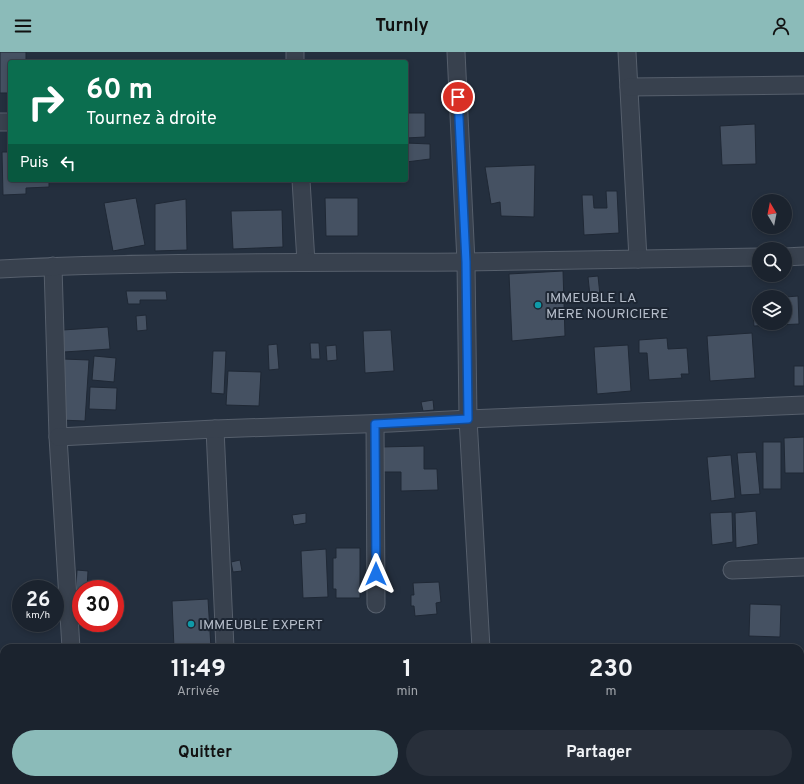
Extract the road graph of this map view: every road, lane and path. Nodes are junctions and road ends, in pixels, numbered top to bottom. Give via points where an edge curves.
1 (456, 52) edge
2 (627, 52) edge
3 (804, 86) edge
4 (629, 87) junction
5 (301, 182) edge
6 (804, 256) edge
7 (752, 257) edge
8 (792, 257) edge
9 (638, 259) junction
10 (306, 262) junction
11 (466, 262) junction
12 (53, 266) junction
13 (0, 269) edge
14 (804, 405) edge
15 (468, 419) junction
16 (375, 424) junction
17 (215, 429) junction
18 (58, 437) junction
19 (804, 567) edge
20 (732, 570) dead end
21 (376, 604) dead end
22 (71, 644) edge
23 (225, 644) edge
24 (481, 644) edge

1 - 11 street
2 - 4 street
3 - 4 street
4 - 9 street
5 - 10 street
6 - 8 street
7 - 9 street
9 - 11 street
10 - 11 street
10 - 12 street
11 - 15 street
12 - 13 street
12 - 18 street
14 - 15 street
15 - 16 street
15 - 24 street
16 - 17 street
16 - 21 street
17 - 18 street
17 - 23 street
18 - 22 street
19 - 20 street

